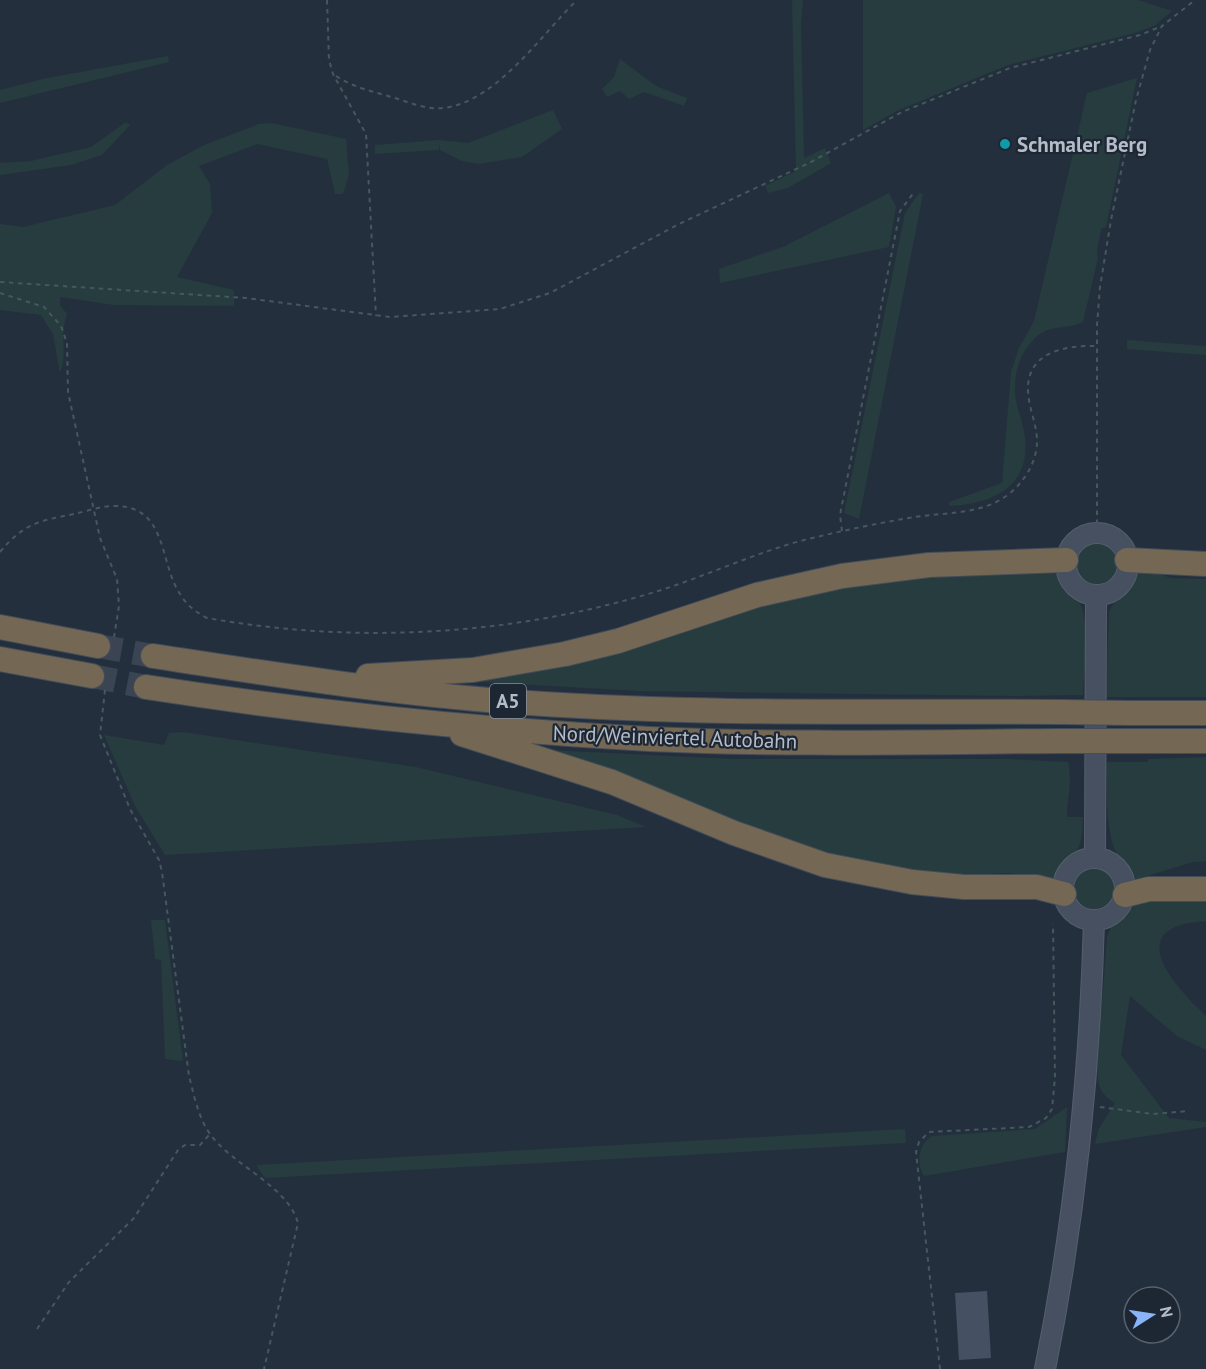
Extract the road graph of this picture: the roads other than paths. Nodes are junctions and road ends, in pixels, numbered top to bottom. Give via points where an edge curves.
1 (1127, 560) junction
2 (1066, 561) junction
3 (1206, 564) edge
4 (1096, 595) junction
5 (0, 627) edge
6 (105, 643) tunnel mouth
7 (153, 657) tunnel mouth
8 (0, 659) edge
9 (294, 677) junction
10 (99, 681) tunnel mouth
11 (146, 687) tunnel mouth
12 (1206, 713) edge
13 (432, 724) junction
14 (1206, 741) edge
15 (1095, 858) junction
16 (1206, 889) edge
17 (1064, 894) junction
18 (1125, 895) junction
19 (1094, 920) junction
20 (1045, 1369) edge

1 - 2 main road via 1114,538 1097,533 1080,538
1 - 3 highway
1 - 4 main road via 1122,582 1110,592
2 - 4 main road via 1075,586
2 - 9 highway via 929,565 842,576 757,595 594,647 500,666 397,675
4 - 15 main road
5 - 6 highway
7 - 9 highway, Nord/Weinviertel Autobahn / A5
8 - 10 highway
9 - 12 highway, Nord/Weinviertel Autobahn / A5, bridge via 399,692 604,707
11 - 13 highway, Nord/Weinviertel Autobahn / A5
13 - 14 highway, Nord/Weinviertel Autobahn / A5, bridge via 722,741
13 - 17 highway via 612,782 734,833 825,865 912,882 1037,888
15 - 17 main road via 1071,868
15 - 18 main road via 1119,869
16 - 18 highway via 1149,889
17 - 19 main road via 1077,914
18 - 19 main road via 1116,911
19 - 20 main road via 1085,1104 1069,1239

